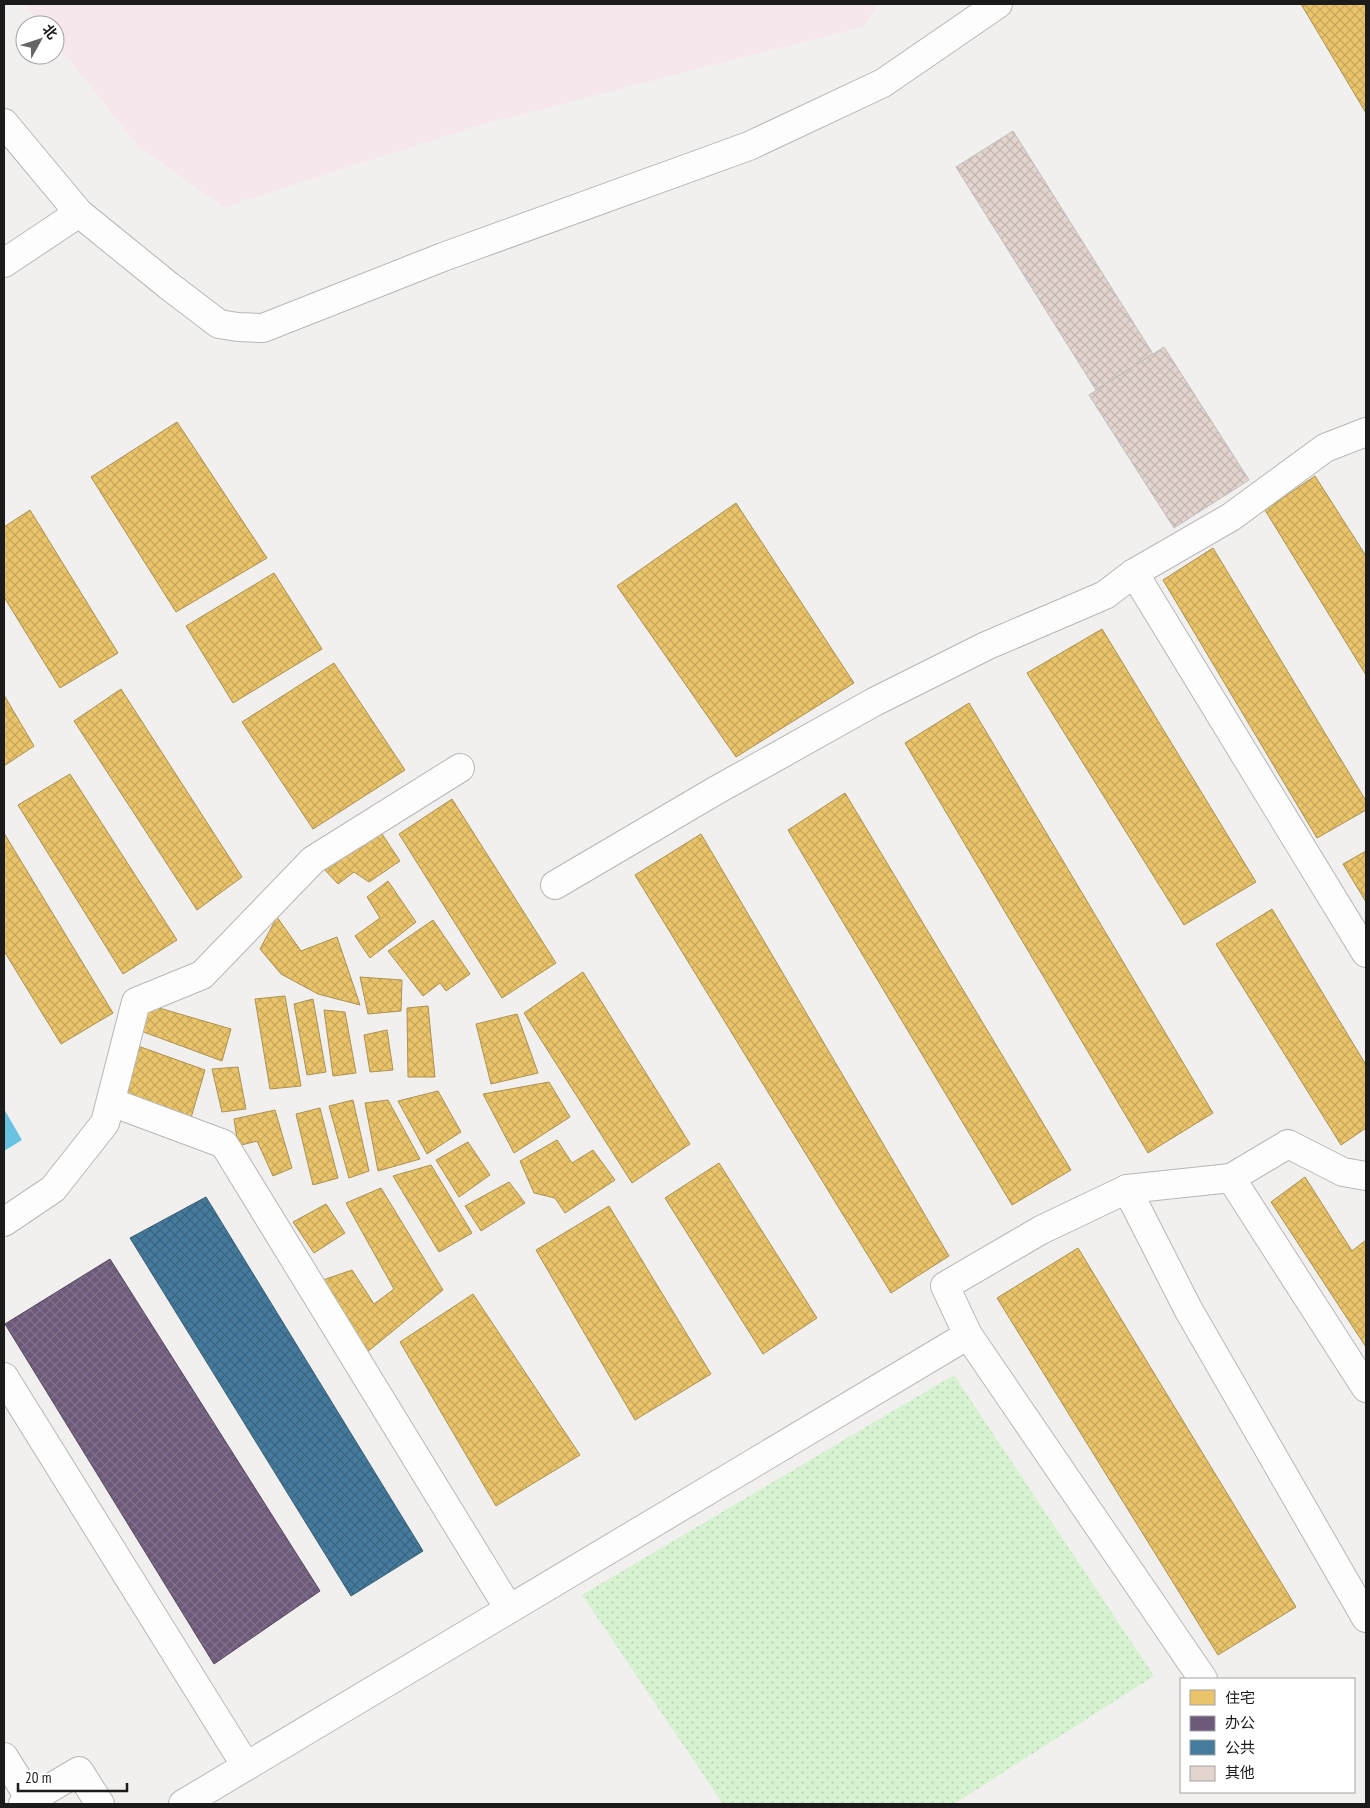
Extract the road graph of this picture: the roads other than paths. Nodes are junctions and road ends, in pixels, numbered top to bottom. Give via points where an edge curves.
1 (998, 4) edge
2 (4, 123) edge
3 (79, 213) junction
4 (4, 263) edge
5 (1366, 432) edge
6 (1134, 573) junction
7 (460, 768) dead end
8 (555, 885) dead end
9 (1366, 953) edge
10 (111, 1102) junction
11 (1366, 1176) edge
12 (1231, 1178) junction
13 (1127, 1189) junction
14 (4, 1222) edge
15 (968, 1335) junction
16 (4, 1377) edge
17 (1366, 1388) edge
18 (509, 1609) junction
19 (1366, 1618) edge
20 (1202, 1678) edge
21 (4, 1756) edge
22 (246, 1766) junction
23 (26, 1802) edge
24 (100, 1804) edge
25 (183, 1804) edge

1 - 3 street via 883,83 750,146 443,257 263,328 219,324
2 - 3 street
3 - 4 street
5 - 6 street via 1325,448 1231,517
6 - 8 street via 1105,595 986,646 874,702
6 - 9 street
7 - 10 street via 313,860 202,975 136,1002
10 - 14 street via 105,1123 53,1189
10 - 18 street via 224,1144
11 - 12 street via 1343,1172 1288,1144
12 - 13 street
12 - 17 street
13 - 15 street via 1041,1230 946,1286
13 - 19 street via 1188,1310
15 - 18 street
15 - 20 street
16 - 22 street
18 - 22 street
21 - 23 street
22 - 25 street
23 - 24 street via 79,1771

